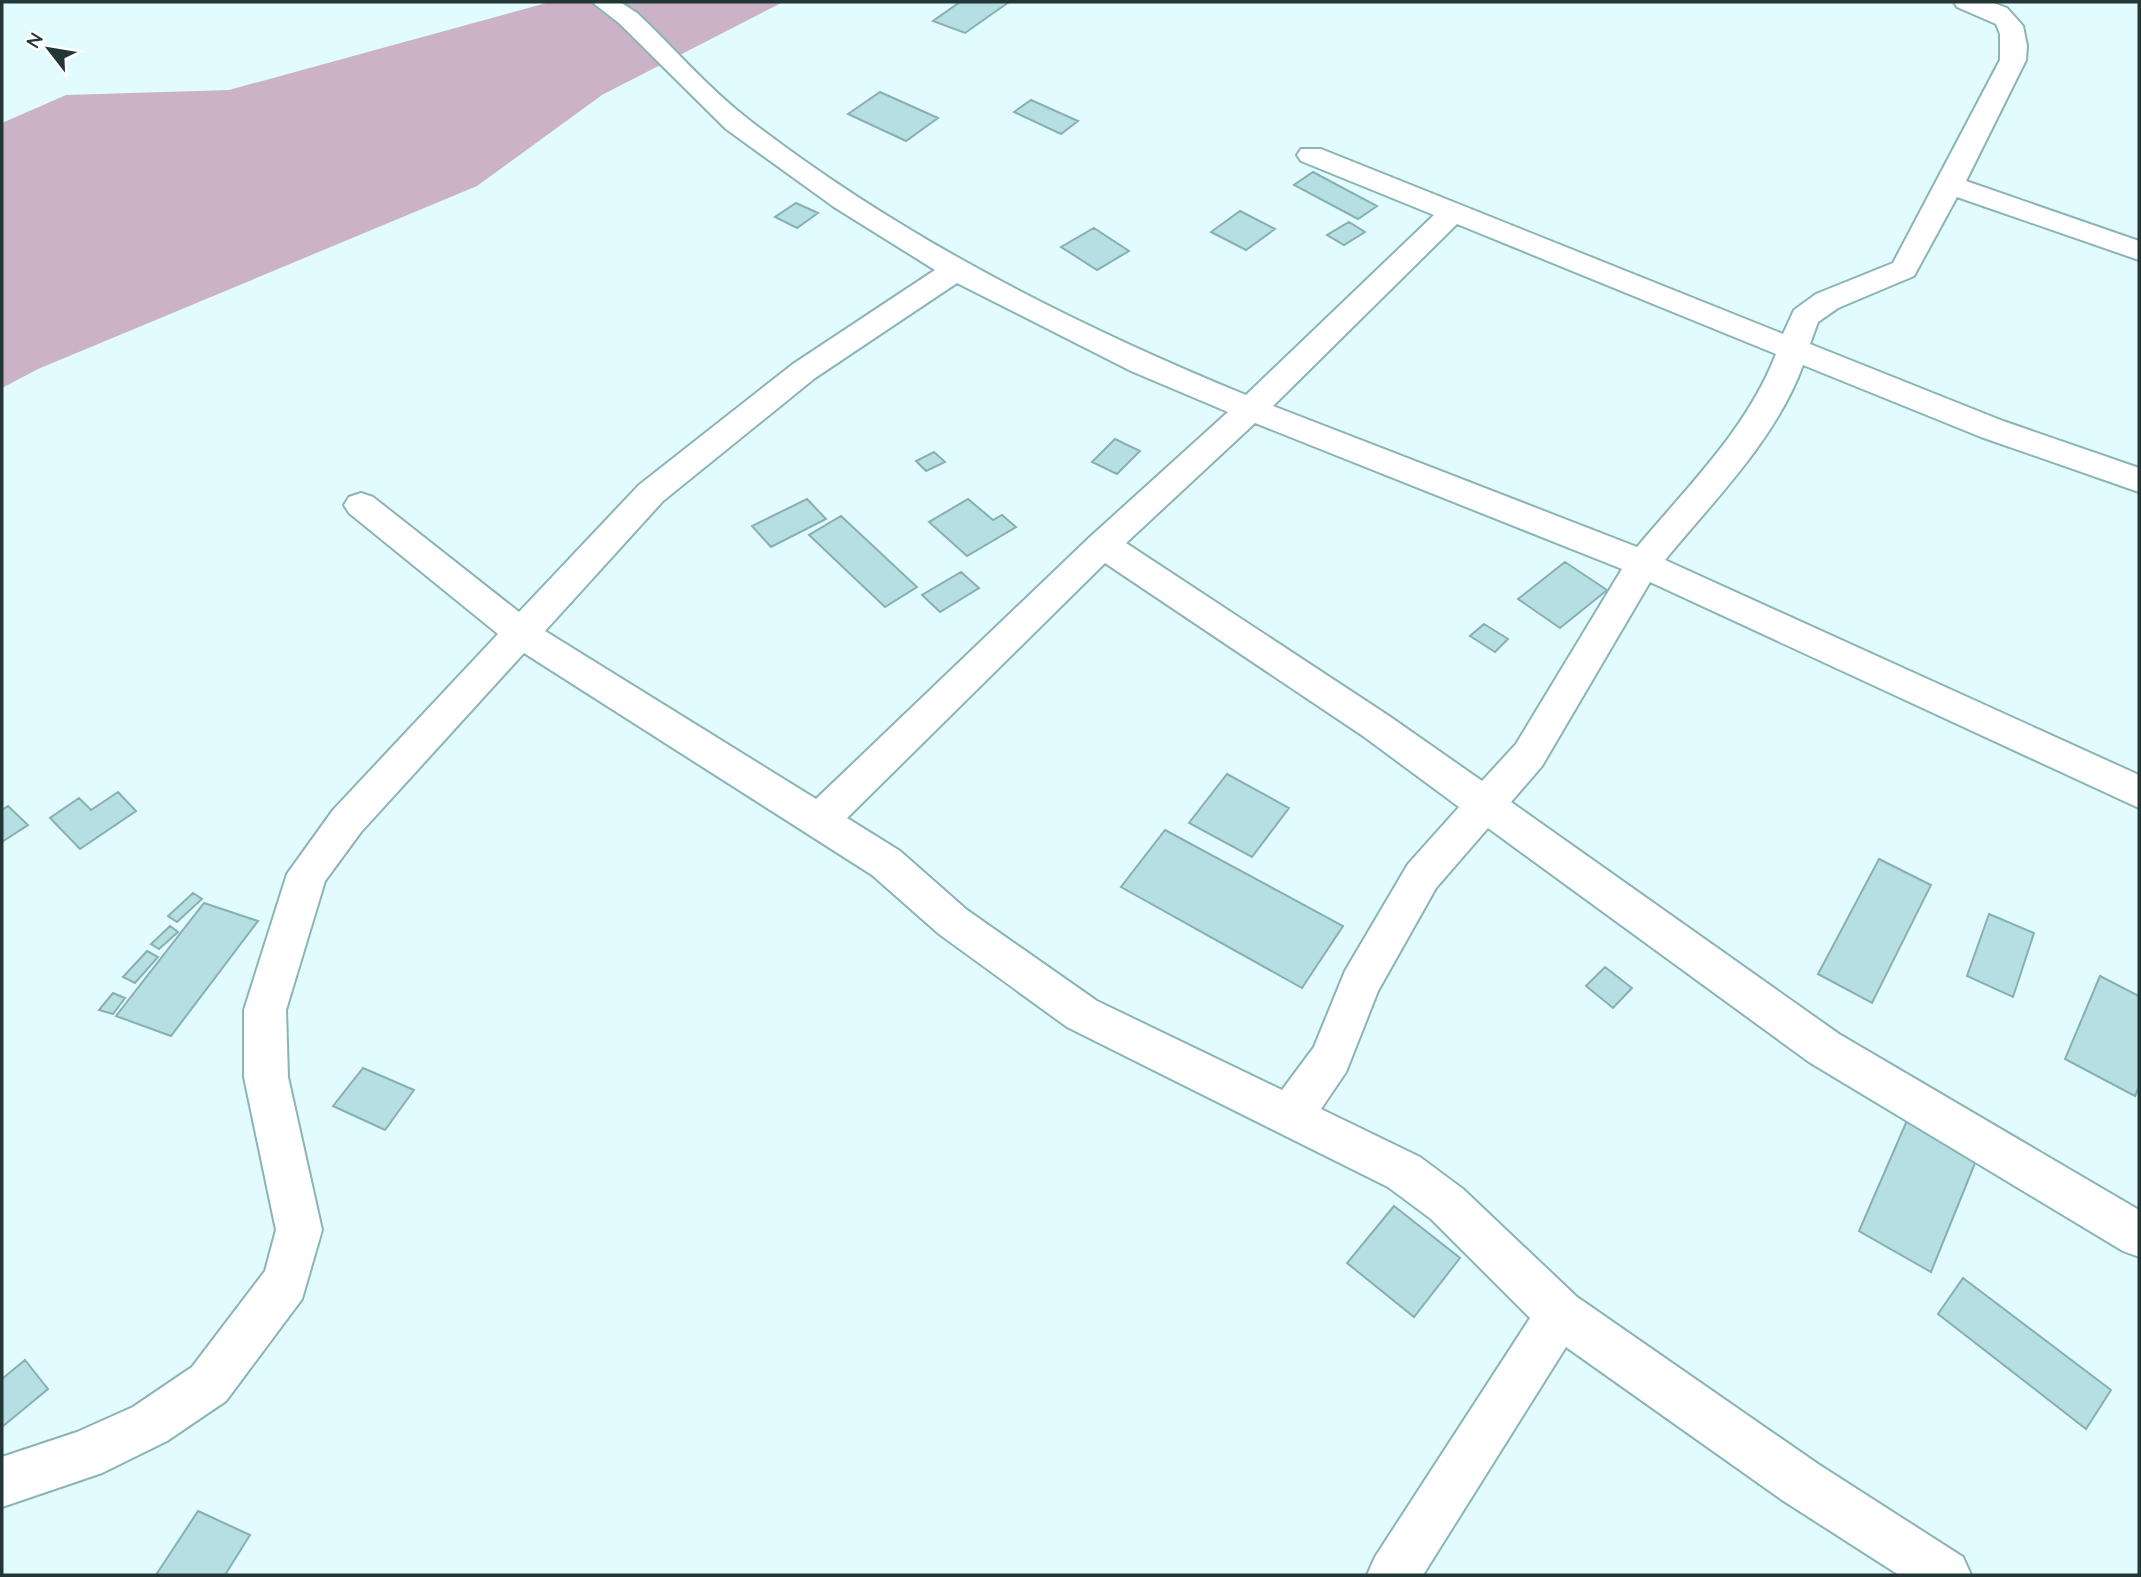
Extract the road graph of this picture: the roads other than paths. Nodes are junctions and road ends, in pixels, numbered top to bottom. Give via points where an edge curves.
1 (604, 2) edge
2 (1966, 2) edge
3 (1311, 155) dead end
4 (1950, 185) junction
5 (1453, 212) junction
6 (2139, 251) edge
7 (956, 270) junction
8 (1794, 349) junction
9 (1249, 408) junction
10 (2139, 480) edge
11 (361, 505) dead end
12 (1103, 545) junction
13 (1643, 563) junction
14 (522, 634) junction
15 (2139, 792) edge
16 (1487, 806) junction
17 (820, 820) junction
18 (1290, 1116) junction
19 (2139, 1235) edge
20 (1560, 1314) junction
21 (2, 1482) edge
22 (1393, 1575) edge
23 (1945, 1575) edge

1 - 7 street via 628,18 736,123 844,201
2 - 4 street via 1999,12 2010,23 2015,38 2013,60
3 - 5 street
4 - 6 street
4 - 8 street via 1904,269 1826,301 1805,317
5 - 8 street
5 - 9 street
7 - 9 street via 1142,365
7 - 14 street via 804,371 651,494
8 - 10 street via 1993,429
8 - 13 street via 1755,428
9 - 12 street
9 - 13 street
11 - 14 street
12 - 16 street via 1376,726
12 - 17 street
13 - 15 street
13 - 16 street via 1529,755
14 - 17 street
14 - 21 street via 347,821 307,874 265,1010 266,1077 299,1230 285,1283 209,1384 139,1430 84,1455
16 - 18 street via 1422,876 1360,984 1331,1058
16 - 19 street via 1824,1048
17 - 18 street via 886,863 953,922 1082,1014
18 - 20 street via 1404,1172 1447,1204
20 - 22 street
20 - 23 street via 1800,1482

